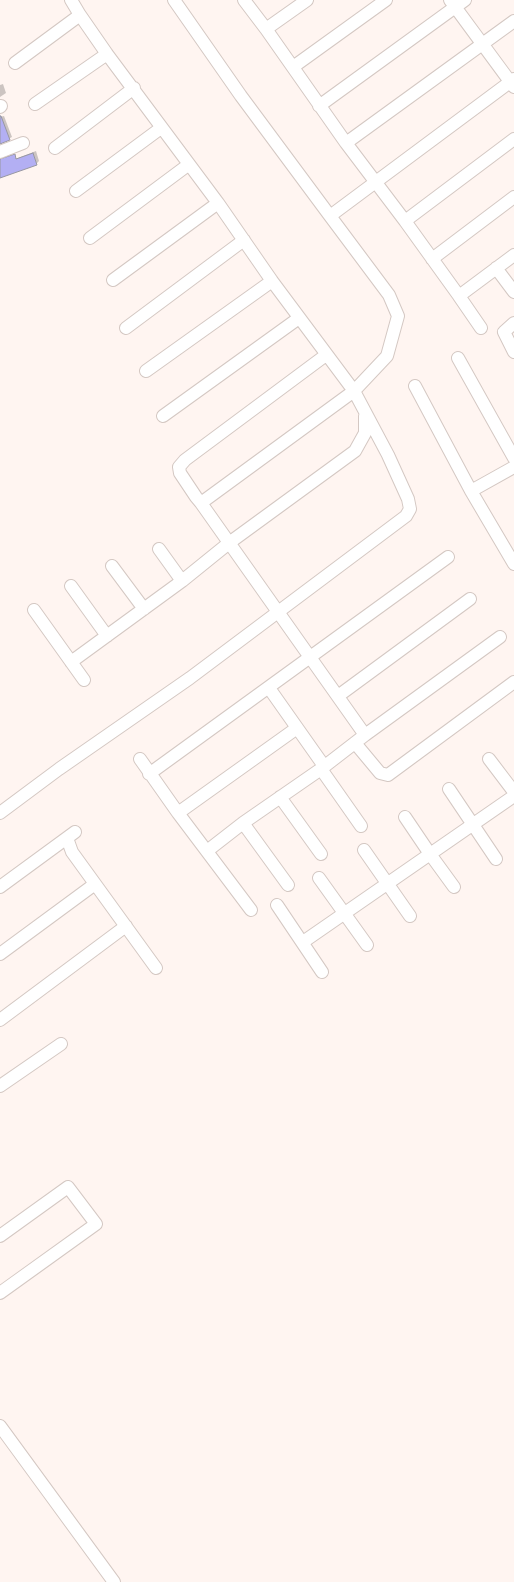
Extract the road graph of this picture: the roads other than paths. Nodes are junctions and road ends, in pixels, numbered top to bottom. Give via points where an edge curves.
1 (71, 0) edge
2 (174, 0) edge
3 (244, 0) edge
4 (307, 0) edge
5 (386, 0) edge
6 (457, 2) edge
7 (80, 15) junction
8 (514, 21) edge
9 (266, 30) junction
10 (482, 44) junction
11 (107, 54) junction
12 (15, 63) dead end
13 (293, 67) junction
14 (513, 83) edge
15 (134, 88) junction
16 (35, 104) dead end
17 (319, 106) junction
18 (161, 128) junction
19 (514, 139) edge
20 (23, 143) dead end
21 (346, 143) junction
22 (55, 148) dead end
23 (0, 152) edge
24 (188, 165) junction
25 (375, 182) junction
26 (76, 191) dead end
27 (514, 197) edge
28 (218, 203) junction
29 (330, 216) junction
30 (405, 221) junction
31 (90, 238) dead end
32 (244, 240) junction
33 (514, 255) edge
34 (432, 259) junction
35 (496, 268) junction
36 (113, 280) dead end
37 (272, 281) junction
38 (514, 292) edge
39 (459, 296) junction
40 (299, 318) junction
41 (514, 323) edge
42 (126, 328) dead end
43 (481, 328) dead end
44 (514, 352) edge
45 (326, 355) junction
46 (458, 358) dead end
47 (146, 371) dead end
48 (415, 386) dead end
49 (354, 391) junction
50 (365, 413) junction
51 (163, 416) dead end
52 (514, 458) edge
53 (514, 467) edge
54 (471, 491) junction
55 (201, 502) junction
56 (229, 543) junction
57 (159, 549) dead end
58 (448, 557) dead end
59 (514, 564) edge
60 (112, 566) dead end
61 (182, 581) junction
62 (71, 586) dead end
63 (470, 599) dead end
64 (144, 609) junction
65 (34, 610) dead end
66 (278, 612) junction
67 (107, 636) junction
68 (500, 637) dead end
69 (311, 657) junction
70 (71, 662) junction
71 (84, 680) dead end
72 (514, 682) edge
73 (269, 688) junction
74 (338, 696) junction
75 (297, 728) junction
76 (360, 739) junction
77 (490, 758) dead end
78 (140, 759) dead end
79 (322, 767) junction
80 (149, 774) junction
81 (449, 789) dead end
82 (514, 792) edge
83 (514, 796) edge
84 (280, 797) junction
85 (0, 813) edge
86 (178, 813) junction
87 (405, 817) dead end
88 (243, 824) junction
89 (473, 825) junction
90 (361, 826) dead end
91 (364, 850) dead end
92 (207, 851) junction
93 (321, 854) dead end
94 (430, 854) junction
95 (496, 859) dead end
96 (319, 878) dead end
97 (386, 883) junction
98 (96, 884) junction
99 (288, 885) dead end
100 (0, 886) edge
101 (454, 887) dead end
102 (277, 905) dead end
103 (251, 910) dead end
104 (344, 913) junction
105 (410, 916) dead end
106 (126, 926) junction
107 (303, 942) junction
108 (367, 945) dead end
109 (0, 954) edge
110 (156, 968) dead end
111 (322, 972) dead end
112 (0, 1020) edge
113 (61, 1044) dead end
114 (0, 1086) edge
115 (0, 1236) edge
116 (0, 1293) edge
117 (0, 1426) edge
118 (114, 1582) edge

1 - 7 street
2 - 29 street
3 - 9 street
4 - 9 street
5 - 13 street
6 - 10 street
6 - 17 street
7 - 11 street
7 - 12 street
8 - 10 street
9 - 13 street
10 - 14 street
10 - 21 street
11 - 15 street
11 - 16 street
13 - 17 street
14 - 25 street
15 - 18 street
15 - 22 street
17 - 21 street
18 - 24 street
18 - 26 street
19 - 30 street
20 - 23 street
21 - 25 street
24 - 28 street
24 - 31 street
25 - 29 street
25 - 30 street
27 - 34 street
28 - 32 street
28 - 36 street
29 - 49 street via 389,295 398,316 388,356
30 - 34 street
32 - 37 street
32 - 42 street
33 - 35 street
34 - 39 street
35 - 38 street
35 - 39 street
37 - 40 street
37 - 47 street
39 - 43 street
40 - 45 street
40 - 51 street
41 - 44 street via 504,332
45 - 49 street
45 - 55 street via 179,467 180,473
46 - 52 street
48 - 54 street
49 - 50 street
49 - 55 street
50 - 56 street via 365,433 355,451
50 - 66 street via 388,455 410,509 406,516
53 - 54 street
54 - 59 street
55 - 56 street
56 - 61 street
56 - 66 street
57 - 61 street
58 - 69 street
60 - 64 street
61 - 64 street
62 - 67 street
63 - 74 street
64 - 67 street
65 - 70 street
66 - 69 street
66 - 85 street
67 - 70 street
68 - 76 street
69 - 73 street
69 - 74 street
70 - 71 street
72 - 76 street via 388,775 380,773
73 - 75 street
73 - 80 street
74 - 76 street
75 - 79 street
75 - 86 street
76 - 79 street
77 - 82 street
78 - 80 street
79 - 84 street
79 - 90 street
80 - 86 street
81 - 89 street
83 - 89 street
84 - 88 street
84 - 93 street
86 - 92 street
87 - 94 street
88 - 92 street
88 - 99 street
89 - 94 street
89 - 95 street
91 - 97 street
92 - 103 street
94 - 97 street
94 - 101 street
96 - 104 street
97 - 104 street
97 - 105 street
98 - 100 street via 72,852 71,835
98 - 106 street
98 - 109 street
102 - 107 street
104 - 107 street
104 - 108 street
106 - 110 street
106 - 112 street
107 - 111 street
113 - 114 street
115 - 116 street via 68,1187 96,1224
117 - 118 street

